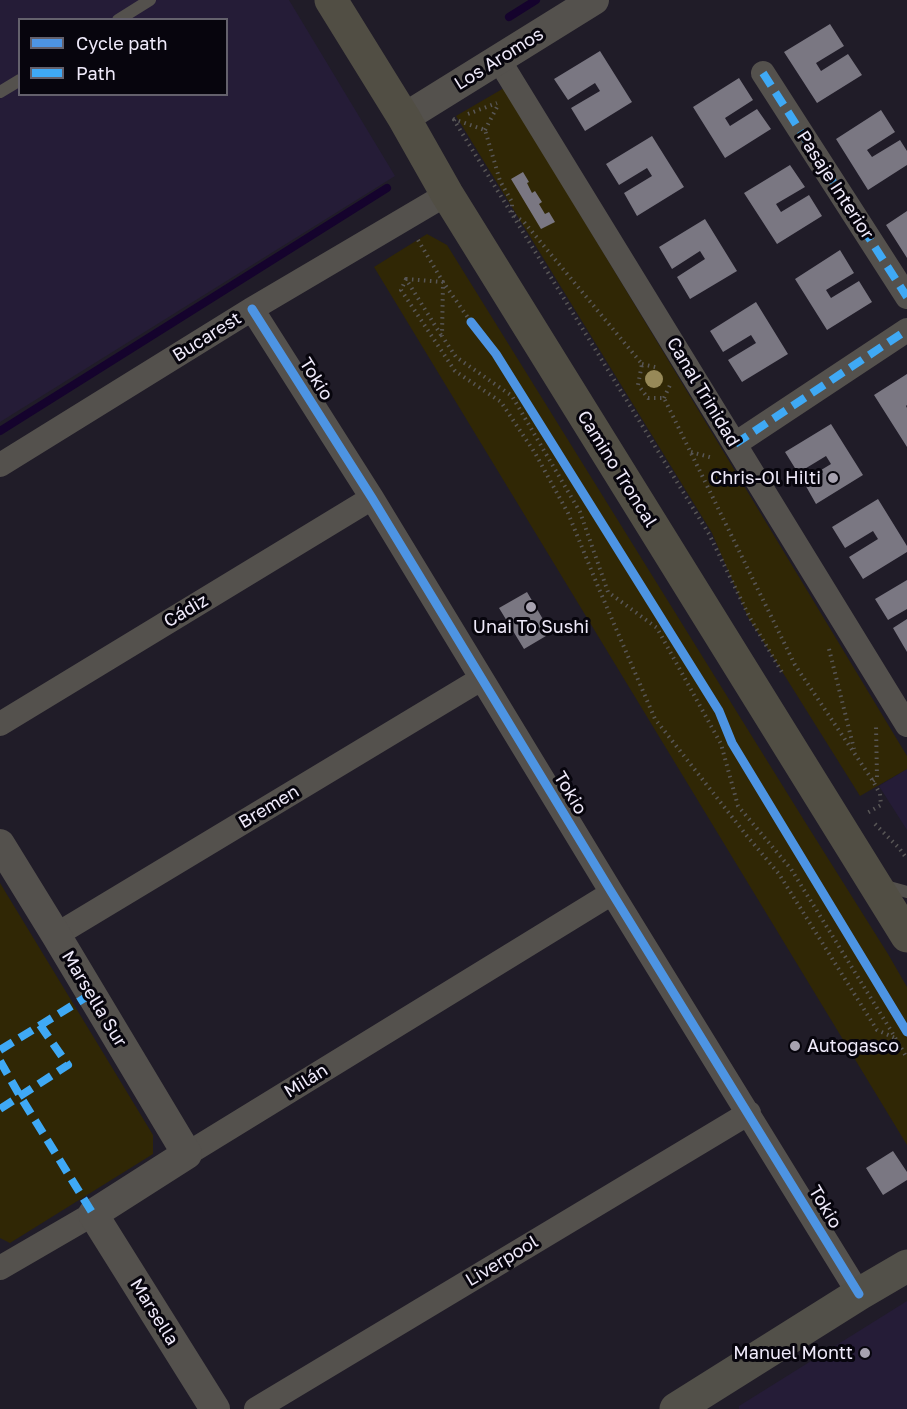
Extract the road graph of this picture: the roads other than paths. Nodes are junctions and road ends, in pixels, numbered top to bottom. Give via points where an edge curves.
1 (150, 0) edge
2 (331, 0) edge
3 (594, 0) edge
4 (121, 18) edge
5 (499, 60) junction
6 (763, 73) dead end
7 (18, 81) edge
8 (0, 92) edge
9 (404, 118) junction
10 (447, 194) junction
11 (907, 297) edge
12 (252, 309) junction
13 (907, 330) edge
14 (735, 444) junction
15 (0, 465) edge
16 (372, 498) junction
17 (481, 679) junction
18 (0, 724) edge
19 (907, 725) edge
20 (0, 844) edge
21 (875, 884) junction
22 (907, 892) edge
23 (612, 893) junction
24 (56, 935) junction
25 (907, 936) edge
26 (749, 1113) junction
27 (187, 1154) junction
28 (93, 1214) junction
29 (907, 1266) edge
30 (0, 1268) edge
31 (860, 1294) junction
32 (215, 1409) edge
33 (256, 1409) edge
34 (676, 1409) edge

1 - 4 lane
2 - 9 main road, Camino Troncal
3 - 5 street, Los Aromos
5 - 9 street, Los Aromos via 446,109
5 - 14 street, Canal Trinidad
6 - 11 street, Pasaje Interior
7 - 8 lane
9 - 10 main road, Camino Troncal
10 - 12 street, Bucarest
10 - 21 main road, Camino Troncal
12 - 15 street, Bucarest
12 - 16 street, Tokio
13 - 14 street
14 - 19 street, Canal Trinidad
16 - 17 street, Tokio
16 - 18 street, Cádiz
17 - 23 street, Tokio
17 - 24 street, Bremen
20 - 24 street, Marsella Sur
21 - 22 lane
21 - 25 main road, Camino Troncal
23 - 26 street, Tokio
23 - 27 street, Milán
24 - 27 street, Marsella Sur
26 - 31 street, Tokio
26 - 33 street, Liverpool
27 - 28 street, Milán
28 - 30 street, Milán
28 - 32 street, Marsella
29 - 31 main road
31 - 34 main road

